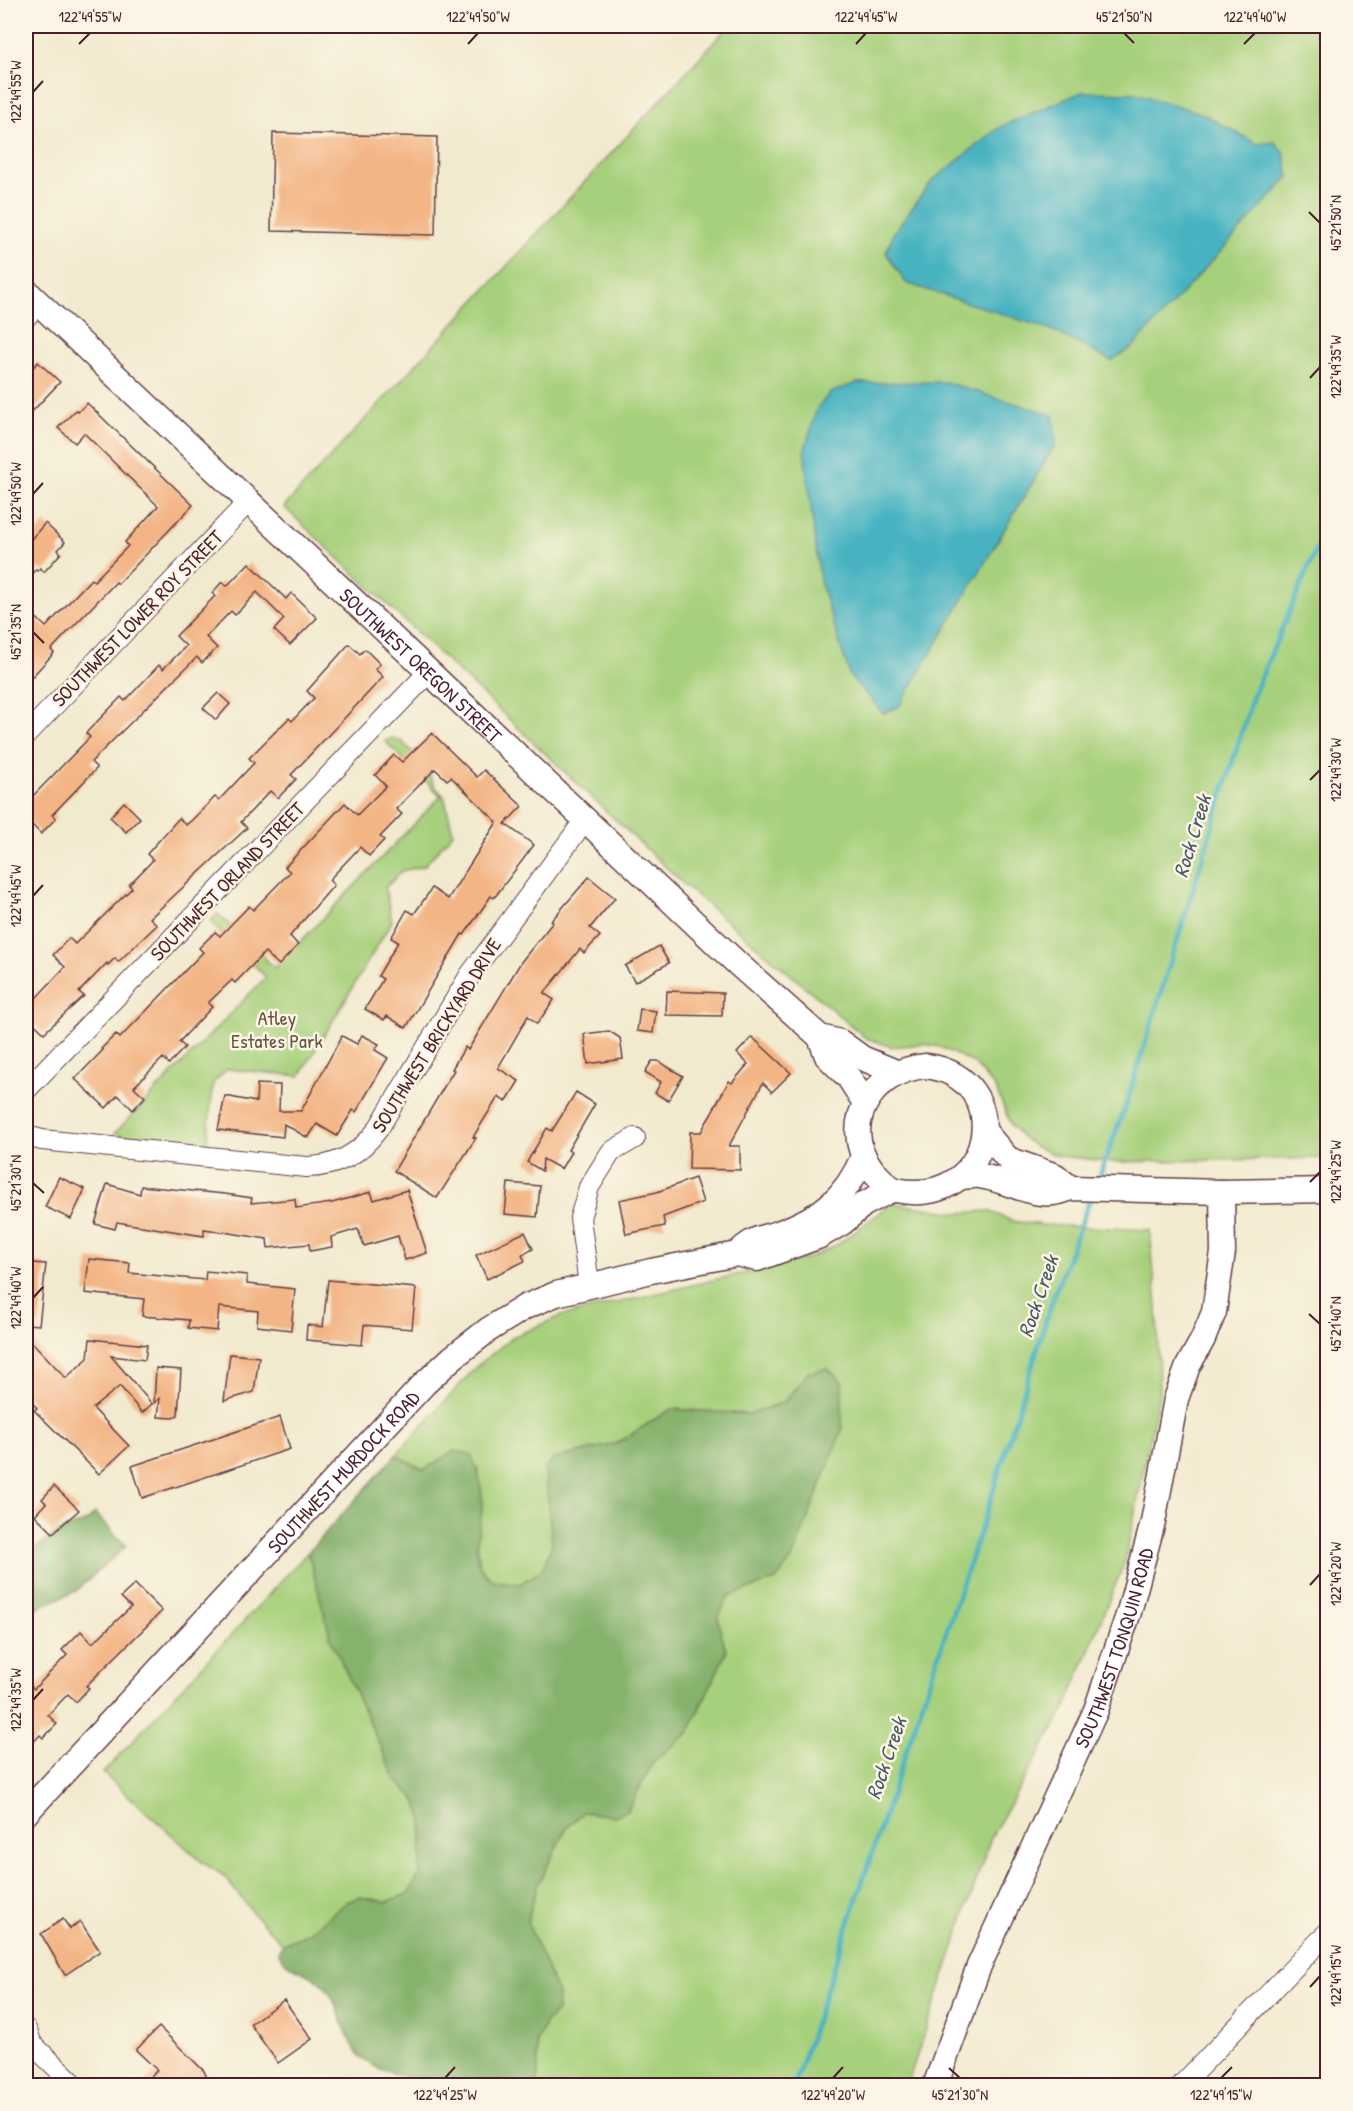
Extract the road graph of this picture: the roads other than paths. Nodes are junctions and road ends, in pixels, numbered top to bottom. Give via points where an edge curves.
1 (30, 303) edge
2 (249, 501) junction
3 (429, 672) junction
4 (26, 735) edge
5 (585, 819) junction
6 (820, 1037) junction
7 (896, 1071) junction
8 (26, 1090) edge
9 (865, 1103) junction
10 (985, 1132) junction
11 (26, 1136) edge
12 (635, 1138) dead end
13 (863, 1157) junction
14 (961, 1177) junction
15 (1070, 1188) junction
16 (893, 1189) junction
17 (1328, 1190) edge
18 (1222, 1192) junction
19 (737, 1254) junction
20 (589, 1285) junction
21 (26, 1813) edge
22 (1328, 1932) edge
23 (26, 2029) edge
24 (76, 2085) edge
25 (935, 2085) edge
26 (1180, 2085) edge

1 - 2 main road, SOUTHWEST OREGON STREET
2 - 3 main road, SOUTHWEST OREGON STREET
2 - 4 street, SOUTHWEST LOWER ROY STREET
3 - 5 main road, SOUTHWEST OREGON STREET
3 - 8 street, SOUTHWEST ORLAND STREET
5 - 6 main road, SOUTHWEST OREGON STREET
5 - 11 street, SOUTHWEST BRICKYARD DRIVE via 470,975 378,1129 349,1157 322,1167 306,1167
6 - 7 main road, SOUTHWEST OREGON STREET via 840,1042 862,1058
6 - 9 main road, SOUTHWEST OREGON STREET via 827,1056 849,1078
7 - 9 main road
7 - 10 main road, SOUTHWEST OREGON STREET via 919,1066 941,1068 966,1082 976,1097
9 - 13 main road via 858,1128
10 - 14 main road via 976,1157
10 - 15 main road, SOUTHWEST OREGON STREET via 1008,1159 1056,1176
12 - 20 street via 612,1152 589,1187 580,1218
13 - 16 main road
13 - 19 main road, SOUTHWEST MURDOCK ROAD via 837,1201 800,1224 753,1239
14 - 15 main road via 979,1176 1056,1196
14 - 16 main road via 939,1190
15 - 18 main road
16 - 19 main road, SOUTHWEST MURDOCK ROAD via 864,1204 831,1229 792,1248 757,1259
17 - 18 main road
18 - 25 main road, SOUTHWEST TONQUIN ROAD via 1223,1252 1214,1312 1176,1399 1153,1522 1123,1632 1096,1710 979,1966
19 - 20 main road, SOUTHWEST MURDOCK ROAD
20 - 21 main road, SOUTHWEST MURDOCK ROAD via 525,1307 452,1358 387,1423
22 - 26 street
23 - 24 street via 32,2044

